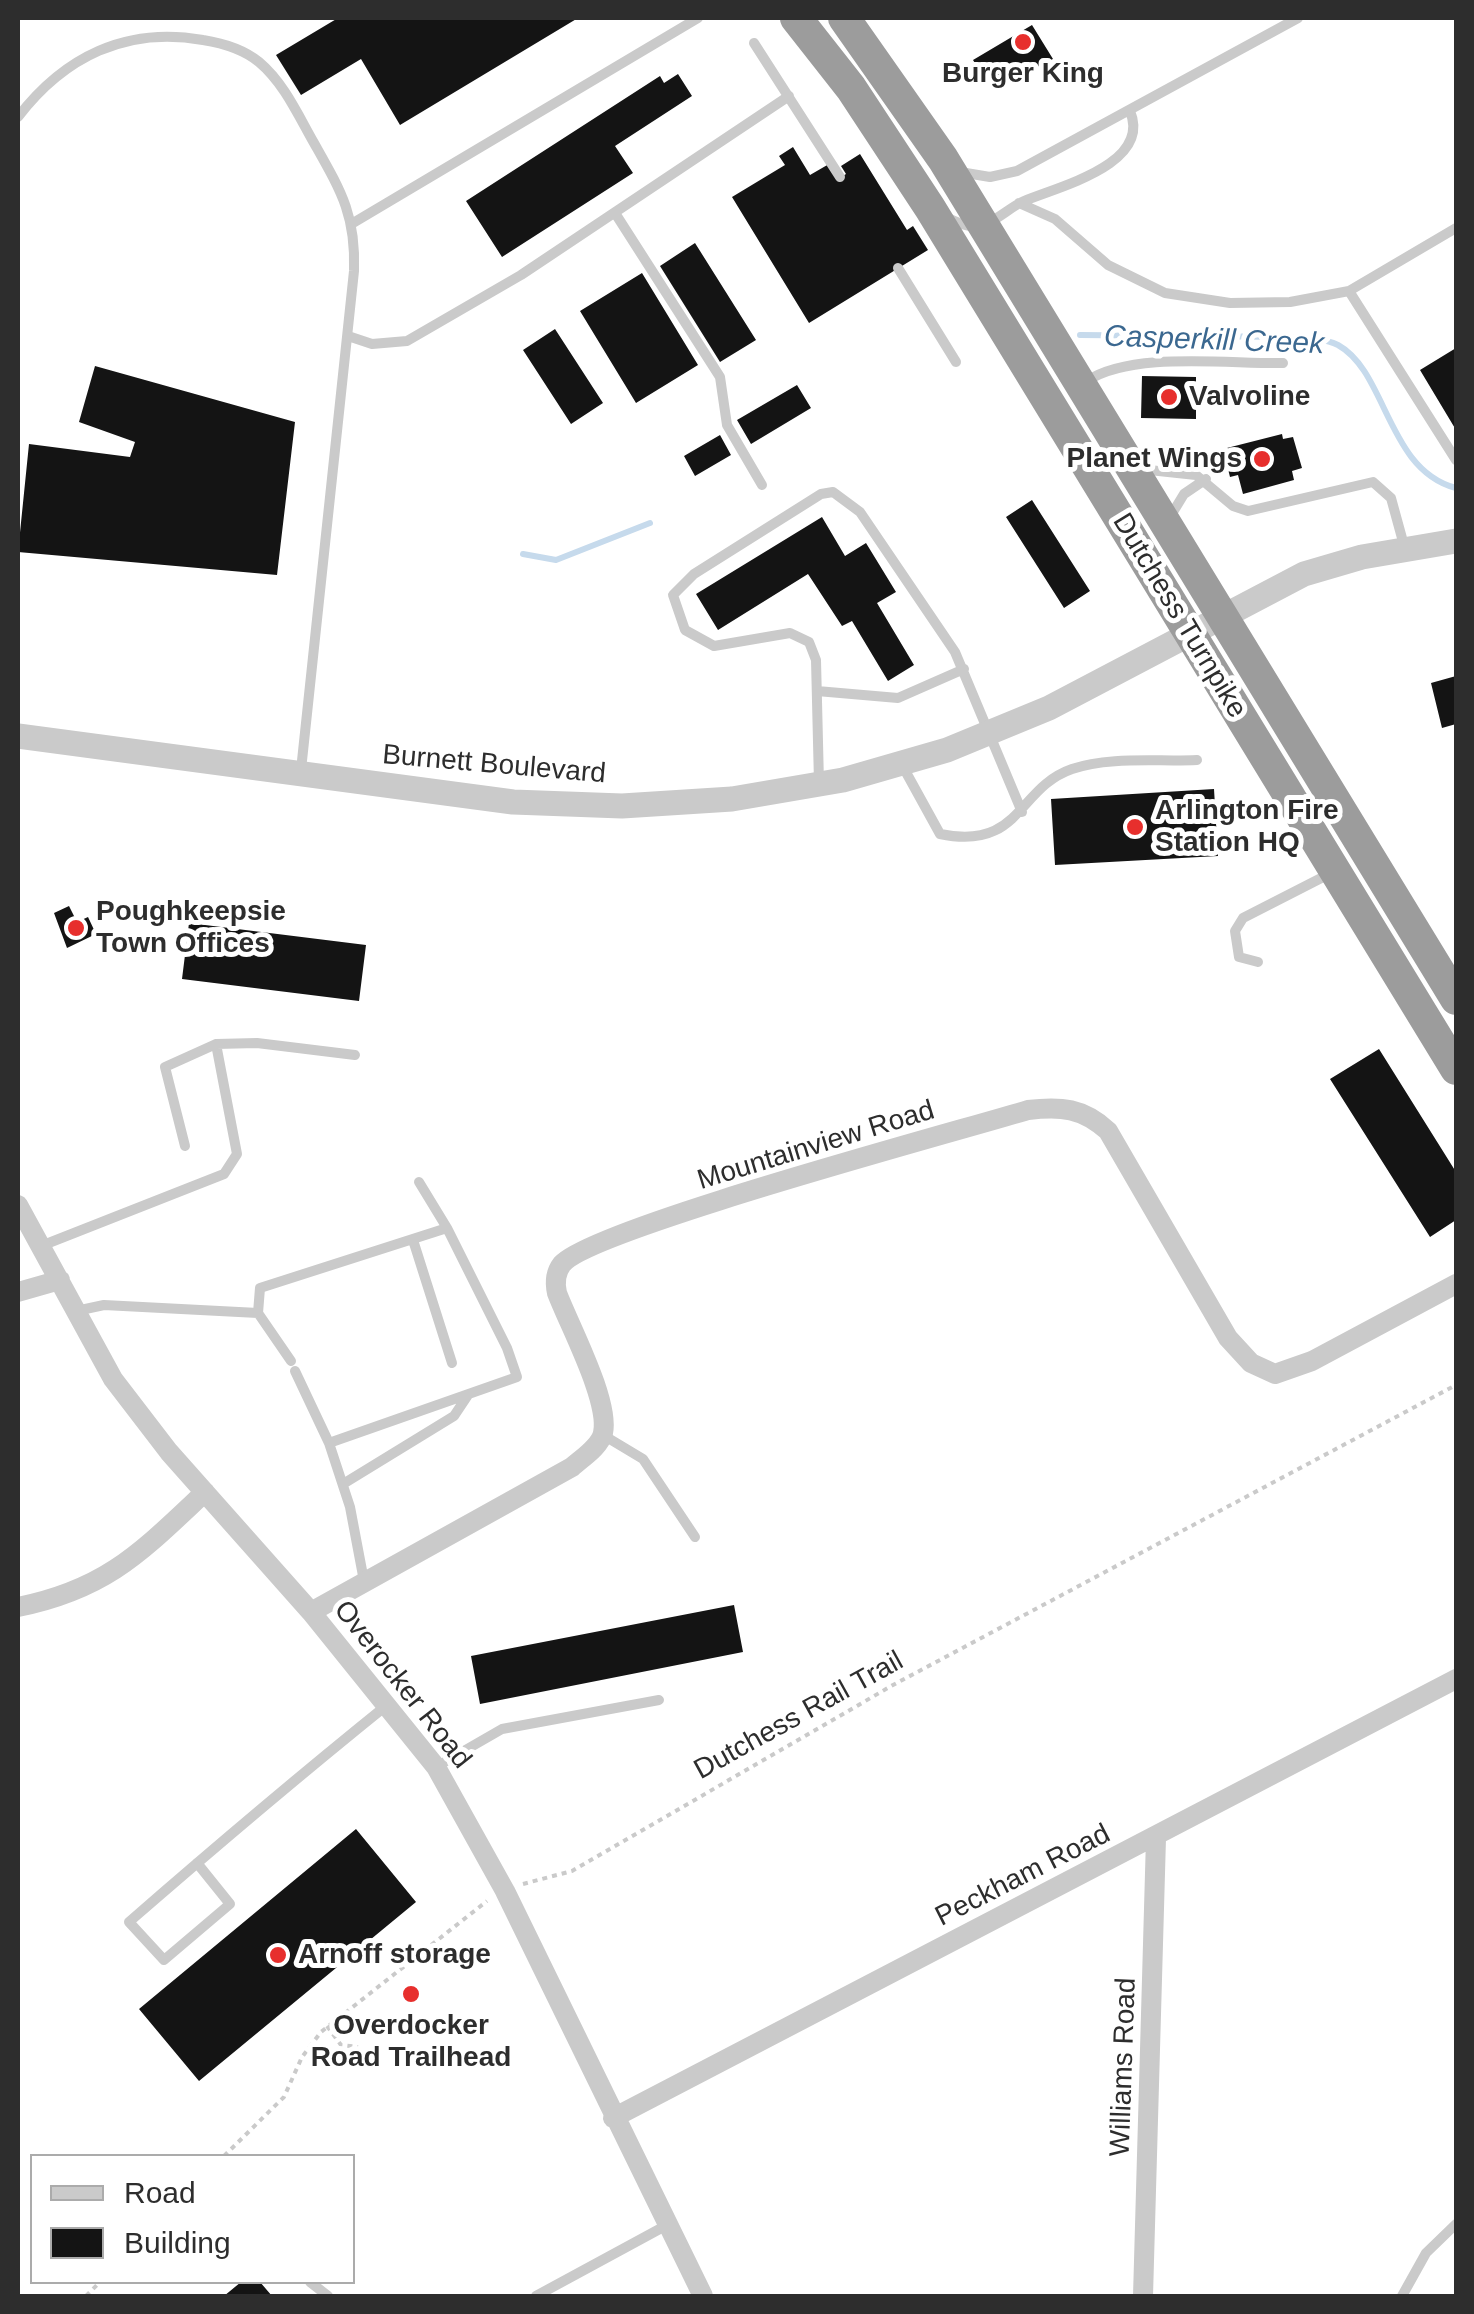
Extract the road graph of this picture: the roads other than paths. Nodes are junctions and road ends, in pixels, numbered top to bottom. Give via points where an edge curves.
1 (698, 18) edge
2 (796, 18) edge
3 (1298, 18) edge
4 (849, 19) edge
5 (754, 43) dead end
6 (789, 96) junction
7 (1130, 111) junction
8 (18, 117) edge
9 (943, 160) junction
10 (909, 174) junction
11 (840, 178) dead end
12 (1019, 203) junction
13 (615, 212) junction
14 (353, 222) junction
15 (984, 225) junction
16 (1455, 228) edge
17 (898, 268) dead end
18 (1349, 292) junction
19 (348, 336) junction
20 (956, 362) dead end
21 (1283, 363) dead end
22 (1082, 385) junction
23 (1456, 460) edge
24 (1133, 468) junction
25 (1206, 479) junction
26 (762, 486) dead end
27 (1167, 523) junction
28 (1456, 540) edge
29 (1405, 550) junction
30 (1223, 615) junction
31 (1191, 634) junction
32 (964, 669) junction
33 (817, 691) junction
34 (988, 735) junction
35 (18, 736) edge
36 (1197, 760) dead end
37 (902, 764) junction
38 (300, 774) junction
39 (819, 785) junction
40 (1022, 812) junction
41 (1334, 872) junction
42 (1258, 962) dead end
43 (1456, 999) edge
44 (216, 1044) junction
45 (355, 1055) dead end
46 (1456, 1069) edge
47 (185, 1146) dead end
48 (419, 1182) dead end
49 (18, 1204) edge
50 (448, 1228) junction
51 (413, 1240) junction
52 (41, 1246) junction
53 (60, 1280) junction
54 (1456, 1284) edge
55 (18, 1292) edge
56 (76, 1311) junction
57 (258, 1313) junction
58 (452, 1362) dead end
59 (468, 1394) junction
60 (603, 1434) junction
61 (330, 1442) junction
62 (342, 1484) junction
63 (205, 1492) junction
64 (694, 1537) dead end
65 (364, 1582) junction
66 (18, 1607) edge
67 (310, 1612) junction
68 (1456, 1678) edge
69 (659, 1700) dead end
70 (388, 1705) junction
71 (436, 1767) junction
72 (1156, 1838) junction
73 (196, 1863) junction
74 (613, 2118) junction
75 (1456, 2224) edge
76 (667, 2225) junction
77 (536, 2296) edge
78 (703, 2296) edge
79 (1144, 2296) edge
80 (1402, 2296) edge

1 - 14 lane
2 - 10 highway, Dutchess Turnpike
3 - 7 lane
4 - 9 highway, Dutchess Turnpike
5 - 6 lane
6 - 11 lane
6 - 13 lane
7 - 9 lane via 1003,176 966,174
7 - 12 lane via 1135,138 1126,150 1091,173
8 - 14 lane via 42,86 80,57 128,38 179,35 226,44 257,60 279,82
9 - 15 highway, Dutchess Turnpike
10 - 15 lane via 951,220
10 - 31 highway, Dutchess Turnpike
12 - 15 lane
12 - 18 lane via 1055,219 1108,265 1165,293 1230,303
13 - 19 lane via 407,340 372,344
13 - 26 lane via 720,377 727,425
14 - 19 lane
15 - 22 highway, Dutchess Turnpike
16 - 18 lane
17 - 20 lane
18 - 23 lane
19 - 38 lane
21 - 22 lane via 1124,365
22 - 24 highway, Dutchess Turnpike
24 - 25 lane
24 - 27 highway, Dutchess Turnpike
25 - 27 lane via 1184,494
25 - 29 lane via 1233,506 1248,511 1373,482 1391,498
27 - 30 highway, Dutchess Turnpike
28 - 29 street, Burnett Boulevard
29 - 30 street, Burnett Boulevard via 1322,568
30 - 31 street, Burnett Boulevard
30 - 43 highway, Dutchess Turnpike
31 - 34 street, Burnett Boulevard
31 - 41 highway, Dutchess Turnpike
32 - 33 lane via 898,698
32 - 33 lane via 860,512 843,495 828,492 694,574 673,595 685,630 714,646 790,632 804,636 816,660
32 - 34 lane
33 - 39 lane
34 - 37 street, Burnett Boulevard
34 - 40 lane
35 - 38 street, Burnett Boulevard
36 - 40 lane via 1073,768 1049,781
37 - 39 street, Burnett Boulevard
37 - 40 lane via 940,834 984,835
38 - 39 street, Burnett Boulevard via 587,806 697,803
41 - 42 lane via 1242,918 1235,931 1239,957
41 - 46 highway, Dutchess Turnpike
44 - 45 lane
44 - 47 lane via 165,1067
44 - 52 lane via 236,1144 233,1164 224,1174
48 - 50 lane
49 - 52 street, Overocker Road
50 - 51 lane
50 - 59 lane via 517,1377
51 - 57 lane via 260,1288
51 - 58 lane
52 - 53 street, Overocker Road
53 - 55 street
53 - 56 street, Overocker Road
54 - 60 street, Mountainview Road via 1275,1374 1251,1363 1228,1338 1108,1130 1090,1114 1068,1108 1028,1110 678,1216 591,1246 562,1264 554,1281 602,1408
56 - 57 lane via 104,1305
56 - 63 street, Overocker Road via 113,1379
57 - 61 lane
59 - 61 lane
59 - 62 lane via 454,1416
60 - 64 lane via 643,1459
60 - 65 street via 572,1467
61 - 62 lane
62 - 65 lane
63 - 66 street via 106,1578
63 - 67 street, Overocker Road
65 - 67 street
67 - 70 street, Overocker Road
68 - 72 street, Peckham Road
69 - 71 lane via 502,1729
70 - 71 street, Overocker Road
70 - 73 lane
71 - 74 street, Overocker Road via 505,1892
72 - 74 street, Peckham Road
72 - 79 street, Williams Road
73 - 73 lane via 129,1922 164,1960 230,1904
74 - 76 street, Overocker Road
75 - 80 lane via 1426,2252
76 - 77 lane
76 - 78 street, Overocker Road

